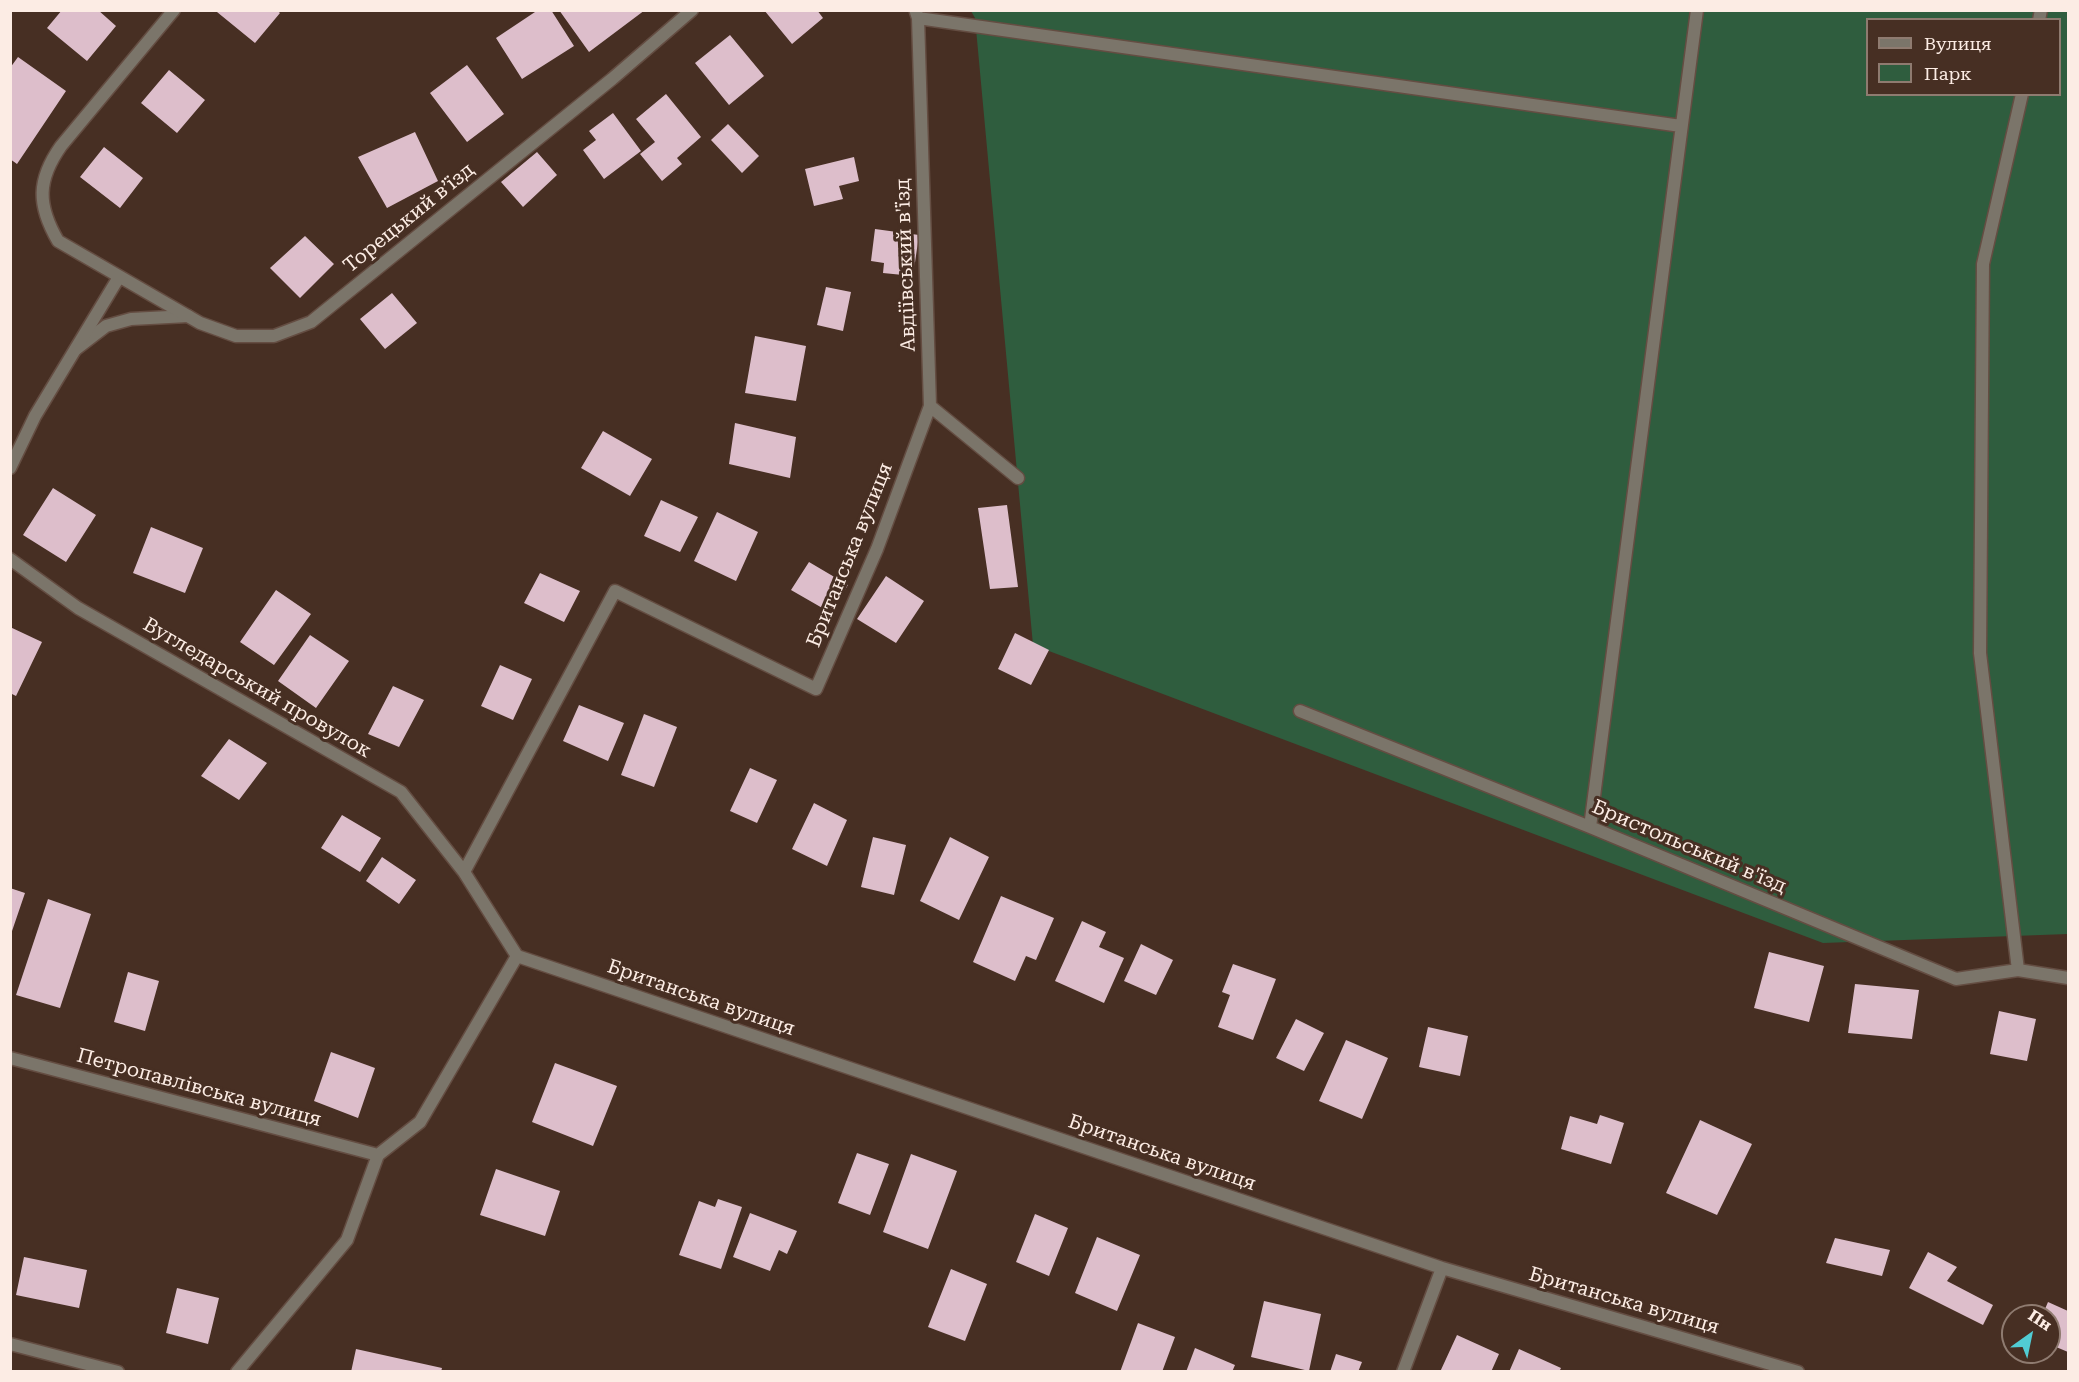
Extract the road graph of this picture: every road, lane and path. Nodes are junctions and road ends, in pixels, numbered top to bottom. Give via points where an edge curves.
1 (174, 10) edge
2 (692, 10) edge
3 (1697, 10) edge
4 (917, 14) edge
5 (2022, 96) edge
6 (1681, 126) junction
7 (119, 277) junction
8 (188, 316) junction
9 (75, 350) junction
10 (930, 406) junction
11 (10, 468) edge
12 (1018, 478) dead end
13 (10, 559) edge
14 (1300, 711) dead end
15 (1590, 827) junction
16 (464, 872) junction
17 (518, 956) junction
18 (2018, 970) junction
19 (2068, 978) edge
20 (10, 1058) edge
21 (378, 1155) junction
22 (1442, 1268) junction
23 (10, 1344) edge
24 (118, 1371) edge
25 (237, 1371) edge
26 (1403, 1371) edge
27 (1798, 1371) edge

1 - 7 street, Торецький в’їзд via 61,146 49,163 43,183 42,203 58,241
2 - 8 street, Торецький в’їзд via 311,322 274,336 236,336
3 - 6 street
4 - 6 street
4 - 10 street, Авдіївський в'їзд
5 - 18 street via 1983,264 1980,653
6 - 15 street
7 - 8 street, Торецький в’їзд
7 - 9 street
8 - 9 street via 131,319 106,326
9 - 11 street via 35,416
10 - 12 street
10 - 16 street, Британська вулиця via 877,549 816,689 615,591
13 - 16 street, Вугледарський провулок via 78,608 401,792
14 - 15 street, Бристольський в'їзд
15 - 18 street, Бристольський в'їзд via 1956,979
16 - 17 street
17 - 21 street via 420,1122
17 - 22 street, Британська вулиця
18 - 19 street, Бристольський в'їзд
20 - 21 street, Петропавлівська вулиця
21 - 25 street via 347,1240
22 - 26 street
22 - 27 street, Британська вулиця
23 - 24 street

